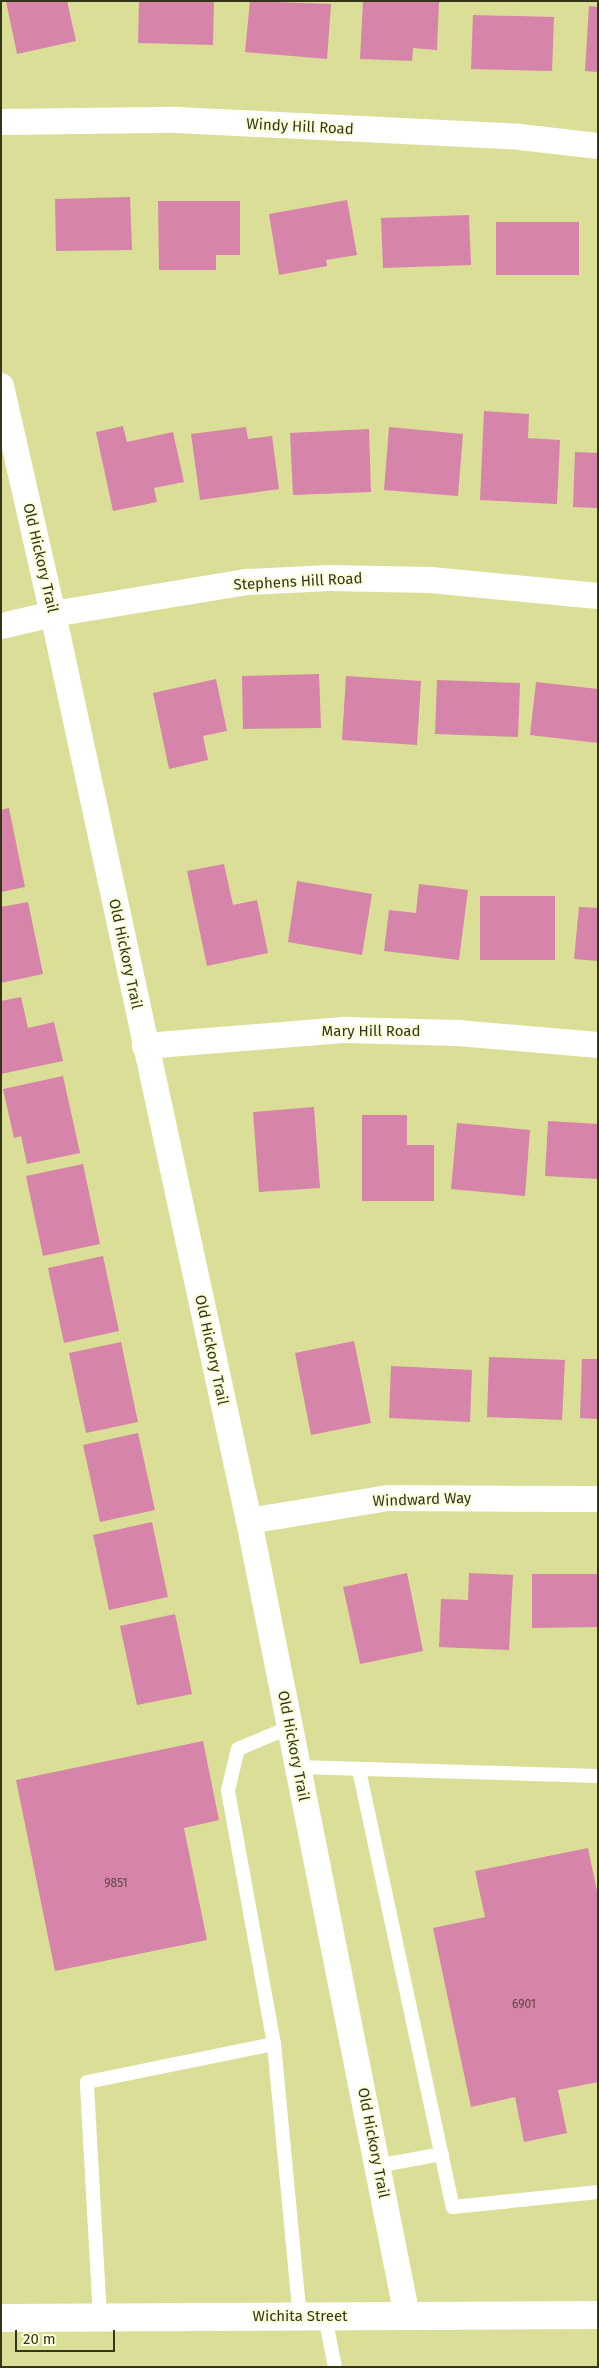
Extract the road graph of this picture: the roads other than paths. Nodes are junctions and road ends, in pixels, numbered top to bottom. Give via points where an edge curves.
1 (1, 122) edge
2 (598, 146) edge
3 (1, 386) edge
4 (598, 596) edge
5 (53, 614) junction
6 (1, 626) edge
7 (598, 1045) edge
8 (145, 1046) junction
9 (598, 1498) edge
10 (249, 1522) junction
11 (290, 1727) junction
12 (298, 1767) junction
13 (359, 1770) junction
14 (598, 1776) edge
15 (274, 2044) junction
16 (442, 2154) junction
17 (377, 2166) junction
18 (598, 2192) edge
19 (598, 2315) edge
20 (407, 2316) junction
21 (312, 2317) junction
22 (1, 2318) edge
23 (100, 2318) junction
24 (335, 2367) edge

1 - 2 street, Windy Hill Road via 177,120 520,138
3 - 5 street, Old Hickory Trail
4 - 5 street, Stephens Hill Road via 430,580 329,578 247,582
5 - 6 street, Stephens Hill Road
5 - 8 street, Old Hickory Trail
7 - 8 street, Mary Hill Road via 458,1033 346,1030
8 - 10 street, Old Hickory Trail
9 - 10 street, Windward Way via 388,1498
10 - 11 street, Old Hickory Trail
11 - 12 street, Old Hickory Trail
11 - 15 lane via 238,1750 228,1790
12 - 13 lane
12 - 17 street, Old Hickory Trail
13 - 14 lane
13 - 16 lane
15 - 21 lane
15 - 23 lane via 87,2082
16 - 17 lane
16 - 18 lane via 453,2207
17 - 20 street, Old Hickory Trail
19 - 20 main road, Wichita Street
20 - 21 main road, Wichita Street
21 - 23 main road, Wichita Street
21 - 24 lane
22 - 23 main road, Wichita Street

